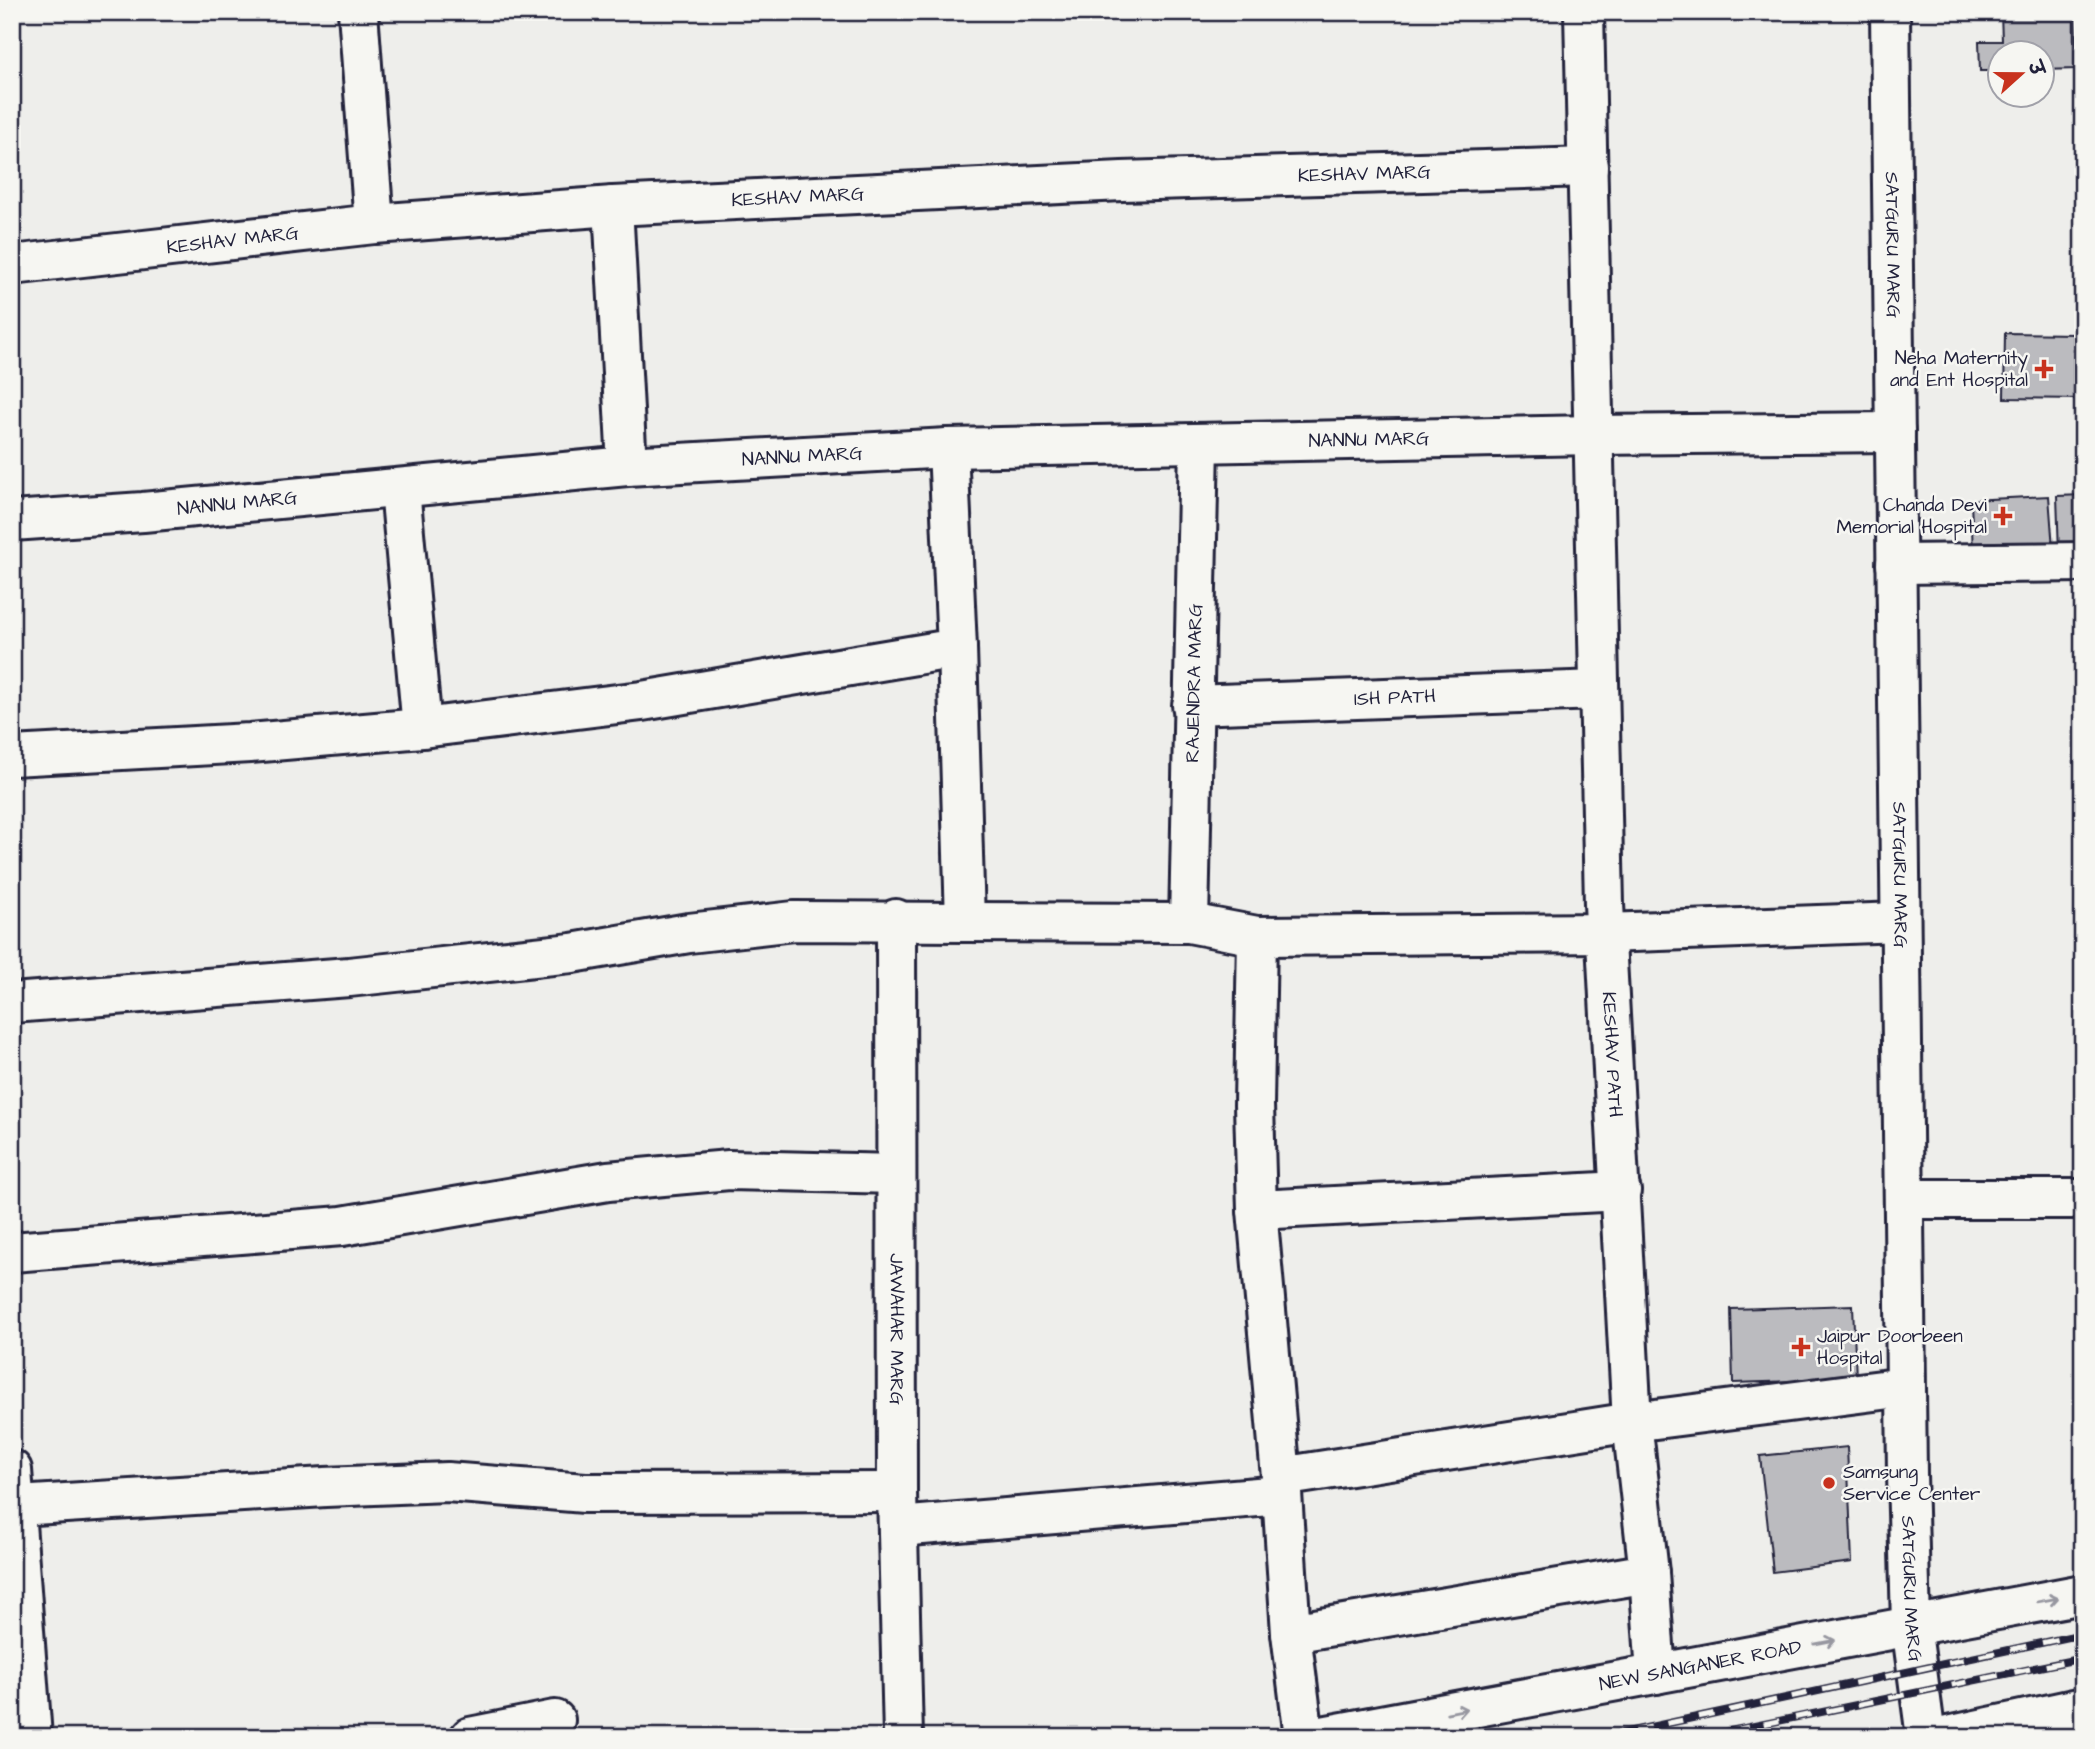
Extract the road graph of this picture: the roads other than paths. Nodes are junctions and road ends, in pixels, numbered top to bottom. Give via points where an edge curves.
1 (358, 12) edge
2 (1584, 12) edge
3 (1890, 12) edge
4 (1588, 167) junction
5 (613, 206) junction
6 (374, 224) junction
7 (12, 265) edge
8 (1895, 432) junction
9 (1594, 435) junction
10 (1199, 443) junction
11 (948, 448) junction
12 (627, 466) junction
13 (400, 489) junction
14 (12, 522) edge
15 (2083, 562) edge
16 (1896, 564) junction
17 (957, 648) junction
18 (1600, 690) junction
19 (1192, 705) junction
20 (422, 727) junction
21 (12, 756) edge
22 (896, 919) junction
23 (965, 922) junction
24 (1900, 922) junction
25 (1189, 923) junction
26 (1606, 933) junction
27 (1257, 936) junction
28 (12, 1003) edge
29 (896, 1174) junction
30 (1621, 1191) junction
31 (1903, 1199) junction
32 (2083, 1199) edge
33 (1257, 1210) junction
34 (12, 1252) edge
35 (1905, 1387) junction
36 (1632, 1422) junction
37 (1282, 1486) junction
38 (15, 1488) edge
39 (898, 1510) junction
40 (1650, 1573) junction
41 (2083, 1594) edge
42 (1911, 1625) junction
43 (1291, 1633) junction
44 (1656, 1674) junction
45 (2083, 1707) edge
46 (555, 1720) dead end
47 (32, 1737) edge
48 (470, 1737) edge
49 (903, 1737) edge
50 (1304, 1737) edge
51 (1317, 1737) edge
52 (1926, 1737) edge
53 (1943, 1737) edge

1 - 6 street
2 - 4 street, KESHAV PATH
3 - 8 street, SATGURU MARG
4 - 5 street, KESHAV MARG via 1122,181
4 - 9 street, KESHAV PATH
5 - 6 street, KESHAV MARG
5 - 12 street
6 - 7 street, KESHAV MARG
8 - 9 street, NANNU MARG
8 - 16 street, SATGURU MARG
9 - 10 street, NANNU MARG
9 - 18 street, KESHAV PATH
10 - 11 street, NANNU MARG
10 - 19 street, RAJENDRA MARG
11 - 12 street, NANNU MARG
11 - 17 street
12 - 13 street, NANNU MARG
13 - 14 street, NANNU MARG
13 - 20 street
15 - 16 street
16 - 24 street, SATGURU MARG
17 - 20 street via 642,701
17 - 23 street
18 - 19 street, ISH PATH
18 - 26 street, KESHAV PATH
19 - 25 street, RAJENDRA MARG
20 - 21 street via 250,743
22 - 23 street
22 - 28 street via 794,922 689,933 572,953 349,977
22 - 29 street, JAWAHAR MARG
23 - 25 street
24 - 26 street
24 - 31 street, SATGURU MARG
25 - 27 street
26 - 27 street
26 - 30 street, KESHAV PATH
27 - 33 street
29 - 34 street via 729,1170 608,1181 342,1226
29 - 39 street, JAWAHAR MARG
30 - 33 street
30 - 36 street, KESHAV PATH
31 - 32 street
31 - 35 street, SATGURU MARG
33 - 37 street
35 - 36 street
35 - 42 street, SATGURU MARG
36 - 37 street
36 - 40 street, KESHAV PATH
37 - 39 street
37 - 43 street
38 - 39 street via 447,1482
38 - 47 street
39 - 49 street, JAWAHAR MARG
40 - 43 street
40 - 44 street, KESHAV PATH
42 -> 41 street, NEW SANGANER ROAD
44 -> 42 street, NEW SANGANER ROAD
42 - 52 street, SATGURU MARG
43 - 50 street
51 -> 44 street, NEW SANGANER ROAD
45 - 53 street
46 - 48 street

